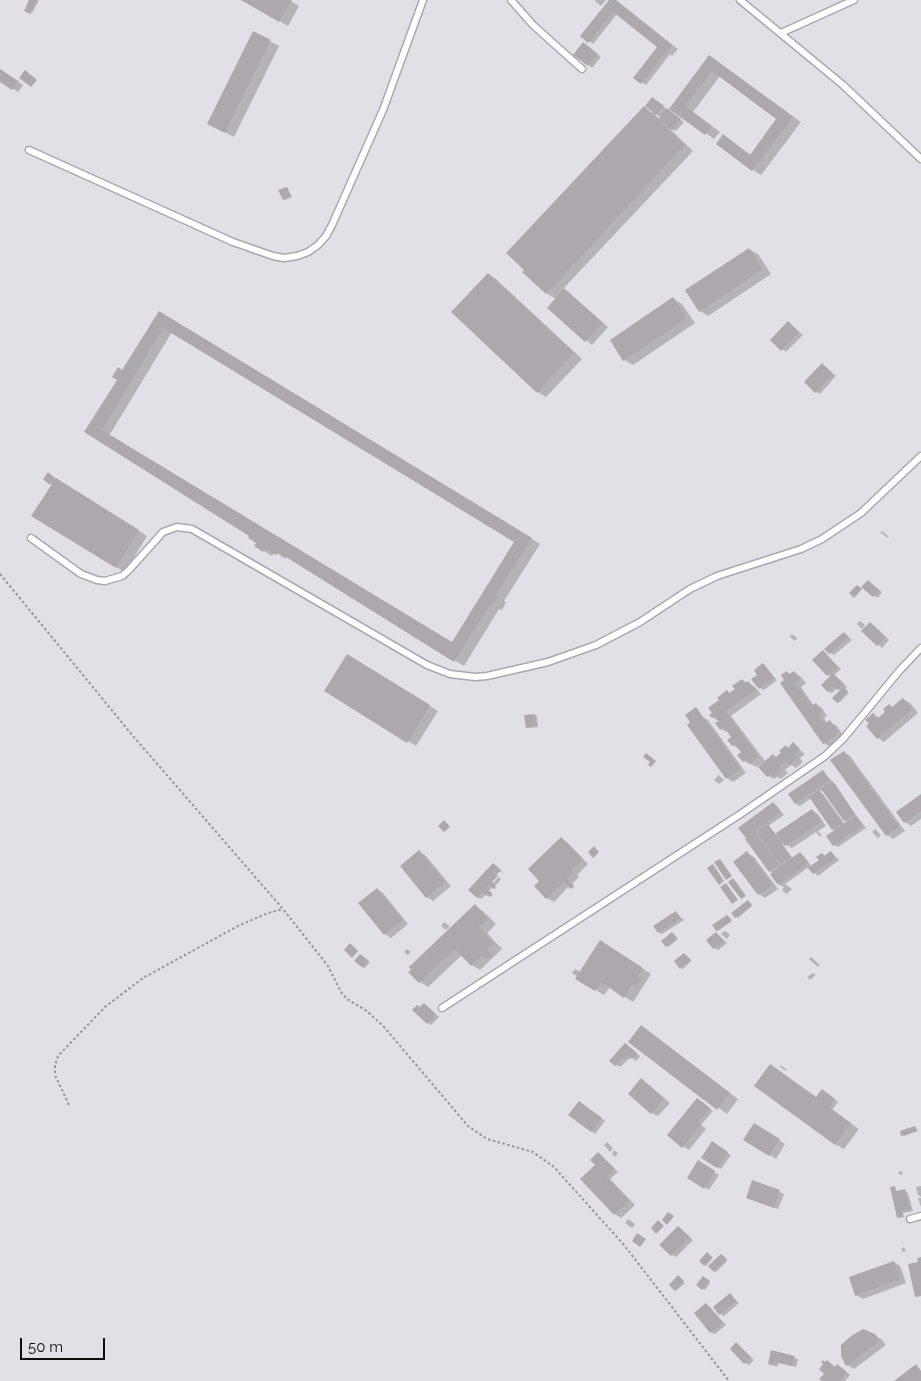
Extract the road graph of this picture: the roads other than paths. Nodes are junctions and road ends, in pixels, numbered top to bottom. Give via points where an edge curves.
1 (423, 0) edge
2 (511, 0) edge
3 (740, 0) edge
4 (854, 0) edge
5 (781, 33) junction
6 (582, 69) dead end
7 (29, 150) dead end
8 (921, 159) edge
9 (921, 456) edge
10 (31, 538) dead end
11 (921, 648) edge
12 (442, 1008) dead end
13 (921, 1216) edge
14 (910, 1219) dead end

1 - 7 lane via 383,110 332,225 326,236 308,252 284,258 239,244
2 - 6 lane via 533,25
3 - 5 lane
4 - 5 lane
5 - 8 lane via 843,85
9 - 10 lane via 861,513 822,539 717,576 596,645 548,662 487,676 450,674 427,665 192,529 177,527 163,532 128,571 105,581 81,574
11 - 12 lane via 825,756
13 - 14 lane

